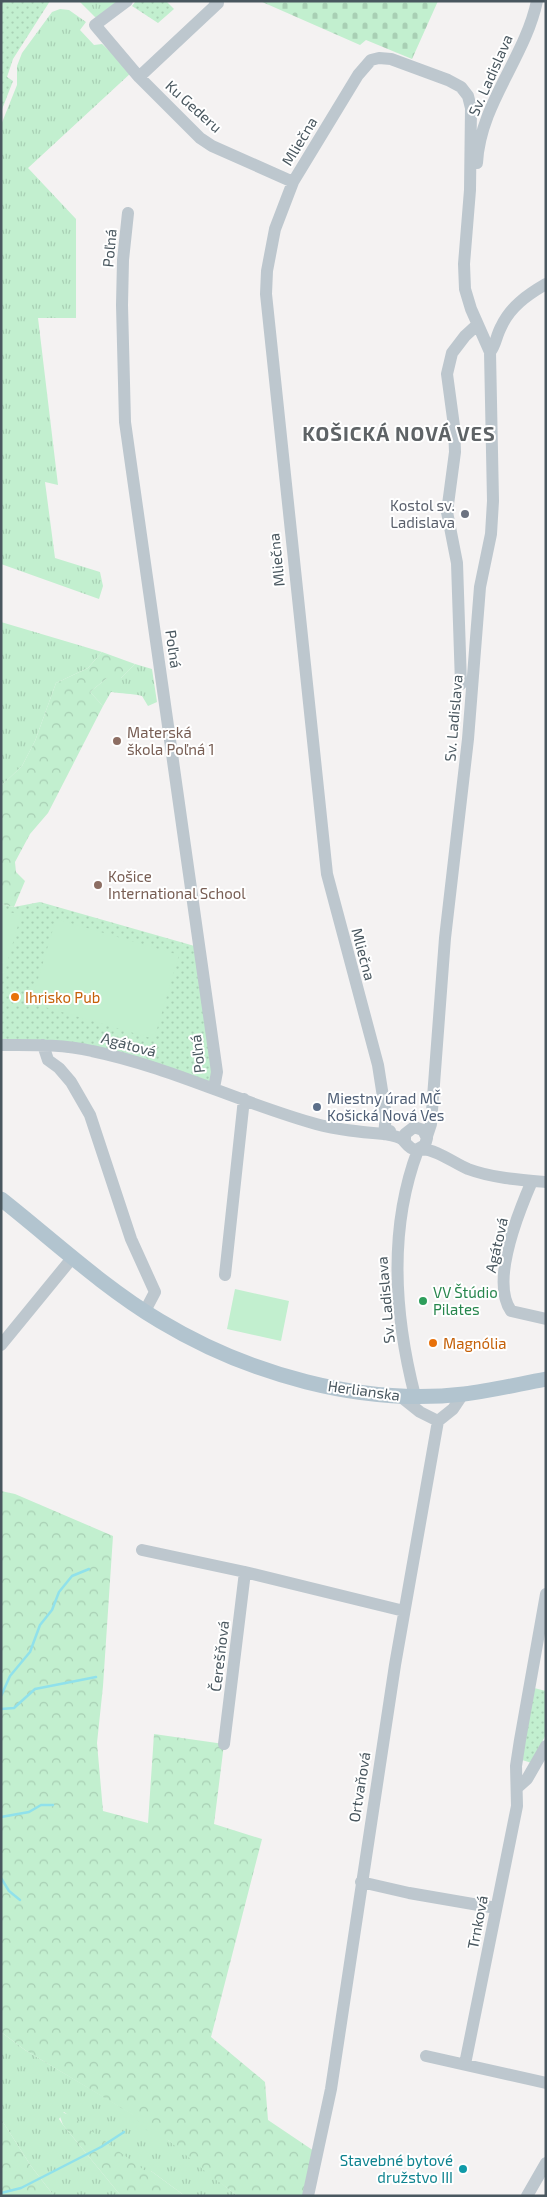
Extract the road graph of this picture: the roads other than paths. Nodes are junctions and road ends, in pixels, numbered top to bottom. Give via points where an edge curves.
1 (127, 1) edge
2 (215, 1) edge
3 (537, 1) edge
4 (410, 65) joint
5 (139, 77) junction
6 (293, 182) junction
7 (470, 190) junction
8 (128, 213) dead end
9 (546, 284) edge
10 (478, 325) junction
11 (490, 352) junction
12 (461, 684) dead end
13 (1, 1045) edge
14 (43, 1045) junction
15 (214, 1088) junction
16 (244, 1099) junction
17 (386, 1116) junction
18 (384, 1134) junction
19 (417, 1140) junction
20 (532, 1181) junction
21 (546, 1182) edge
22 (1, 1199) edge
23 (73, 1256) junction
24 (226, 1275) dead end
25 (145, 1311) junction
26 (546, 1319) edge
27 (1, 1345) edge
28 (546, 1379) edge
29 (463, 1394) junction
30 (408, 1396) junction
31 (438, 1421) junction
32 (142, 1550) dead end
33 (245, 1572) junction
34 (546, 1594) edge
35 (404, 1611) junction
36 (224, 1744) dead end
37 (546, 1746) edge
38 (518, 1787) junction
39 (361, 1882) junction
40 (496, 1908) junction
41 (426, 2056) dead end
42 (465, 2064) junction
43 (546, 2083) edge
44 (546, 2163) edge
45 (308, 2196) edge
46 (527, 2196) edge

1 - 5 street, Ku Gederu via 95,25
2 - 5 street via 218,3
3 - 7 street, Sv. Ladislava via 526,34 484,123 476,184
4 - 6 street, Mliečna via 384,58 368,63 351,85
4 - 7 street, Sv. Ladislava via 455,83 468,96 471,108
5 - 6 street, Ku Gederu via 200,138
6 - 17 street, Mliečna via 272,245 266,279 267,316 326,874 378,1065
7 - 10 street, Sv. Ladislava via 465,289
8 - 15 street, Poľná via 122,305 125,422 217,1072
9 - 11 street via 508,313
10 - 11 street, Sv. Ladislava
10 - 12 street, Sv. Ladislava via 452,353 447,374 456,452 447,512 457,563
11 - 19 street, Sv. Ladislava via 491,534 480,587 468,739 445,938 431,1124
13 - 14 street, Agátová
14 - 15 street, Agátová via 68,1046 111,1055
14 - 25 street via 48,1060 71,1082 93,1124 131,1239 156,1292
15 - 16 street, Agátová
16 - 18 street, Agátová via 319,1124
16 - 24 street
17 - 18 street, Mliečna
17 - 19 street
18 - 19 street
19 - 20 street via 468,1169
19 - 30 street, Sv. Ladislava via 400,1213 396,1274
20 - 21 street
20 - 26 street, Agátová via 514,1231 503,1281 506,1302 511,1311
22 - 23 main road, Herlianska
23 - 25 main road, Herlianska
23 - 27 street
25 - 30 main road, Herlianska via 225,1355 270,1371 368,1394
28 - 29 main road, Herlianska
29 - 30 main road, Herlianska
29 - 31 street via 453,1410
30 - 31 street via 420,1412
31 - 35 street, Ortvaňová
32 - 33 street
33 - 35 street
33 - 36 street, Čerešňová
34 - 38 street, Trnková via 516,1766
35 - 39 street, Ortvaňová
37 - 38 street via 531,1773
38 - 40 street, Trnková
39 - 40 street
39 - 45 street, Ortvaňová via 331,2089
40 - 42 street, Trnková
41 - 42 street
42 - 43 street
44 - 46 street

